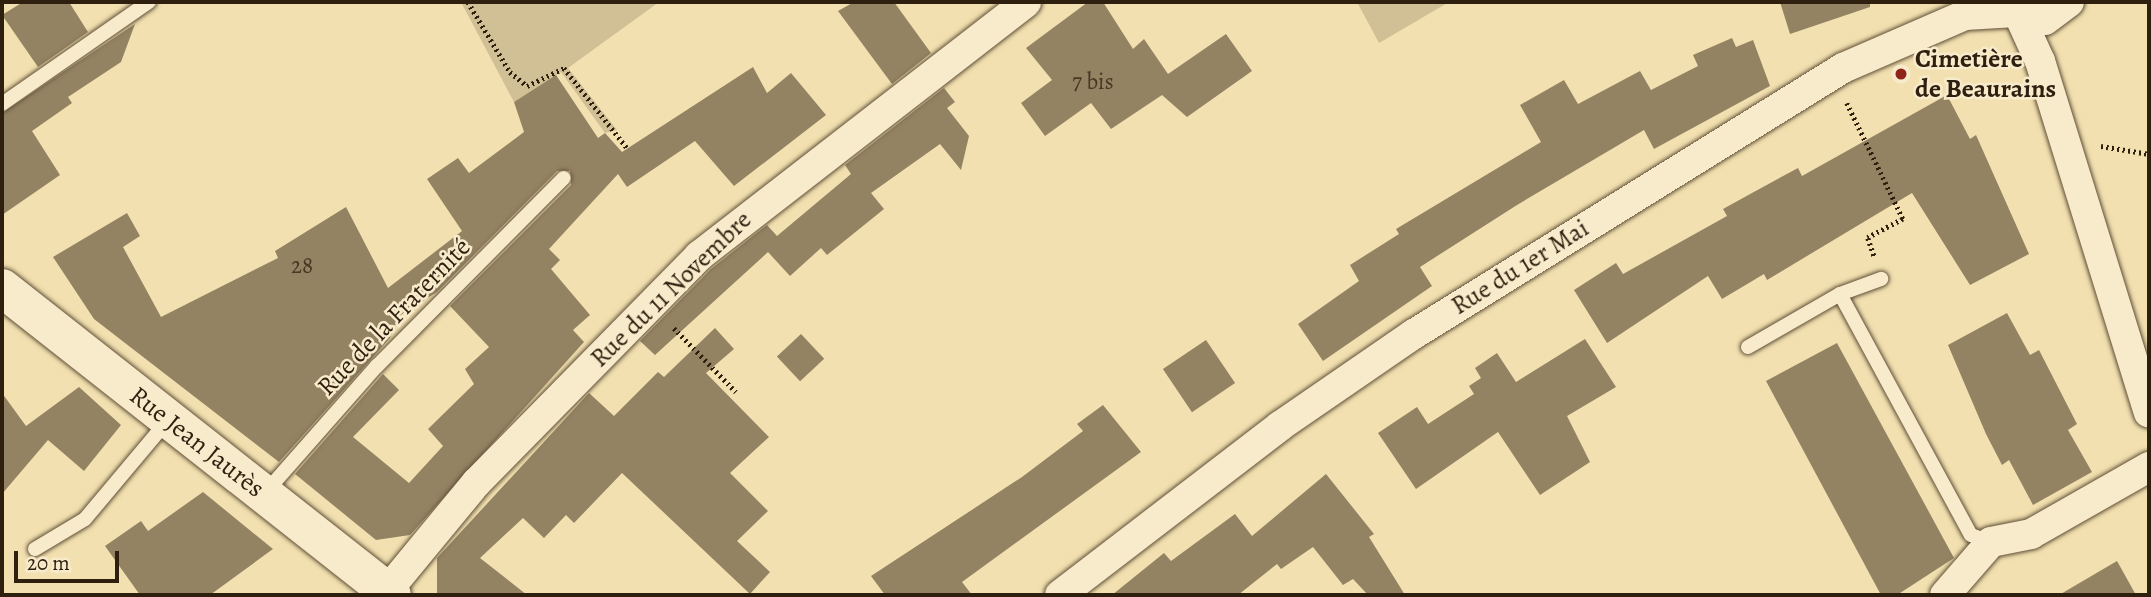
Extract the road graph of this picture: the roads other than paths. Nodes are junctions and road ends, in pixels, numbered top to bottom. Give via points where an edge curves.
1 (149, 2) edge
2 (1026, 2) edge
3 (2069, 6) edge
4 (2015, 10) edge
5 (2040, 61) junction
6 (2, 104) edge
7 (564, 178) dead end
8 (1881, 279) road end
9 (2, 288) edge
10 (1840, 294) junction
11 (1748, 347) dead end
12 (2149, 413) edge
13 (167, 421) junction
14 (2149, 467) edge
15 (264, 495) junction
16 (1991, 542) junction
17 (35, 549) dead end
18 (390, 593) edge
19 (1060, 595) edge
20 (1945, 595) edge

1 - 6 lane
2 - 18 street, Rue du 11 Novembre via 736,223 477,482
3 - 4 street, Rue du 1er Mai via 2045,20
3 - 5 street
4 - 5 street
4 - 19 street, Rue du 1er Mai via 1965,15 1843,68 1414,334 1280,426
5 - 12 street via 2062,148
7 - 15 lane, Rue de la Fraternité via 377,366
8 - 10 lane
9 - 13 main road, Rue Jean Jaurès
10 - 11 lane
10 - 16 lane via 1971,535
13 - 15 main road, Rue Jean Jaurès
13 - 17 lane via 85,519
14 - 16 street via 2031,534
15 - 18 main road, Rue Jean Jaurès
16 - 20 street

